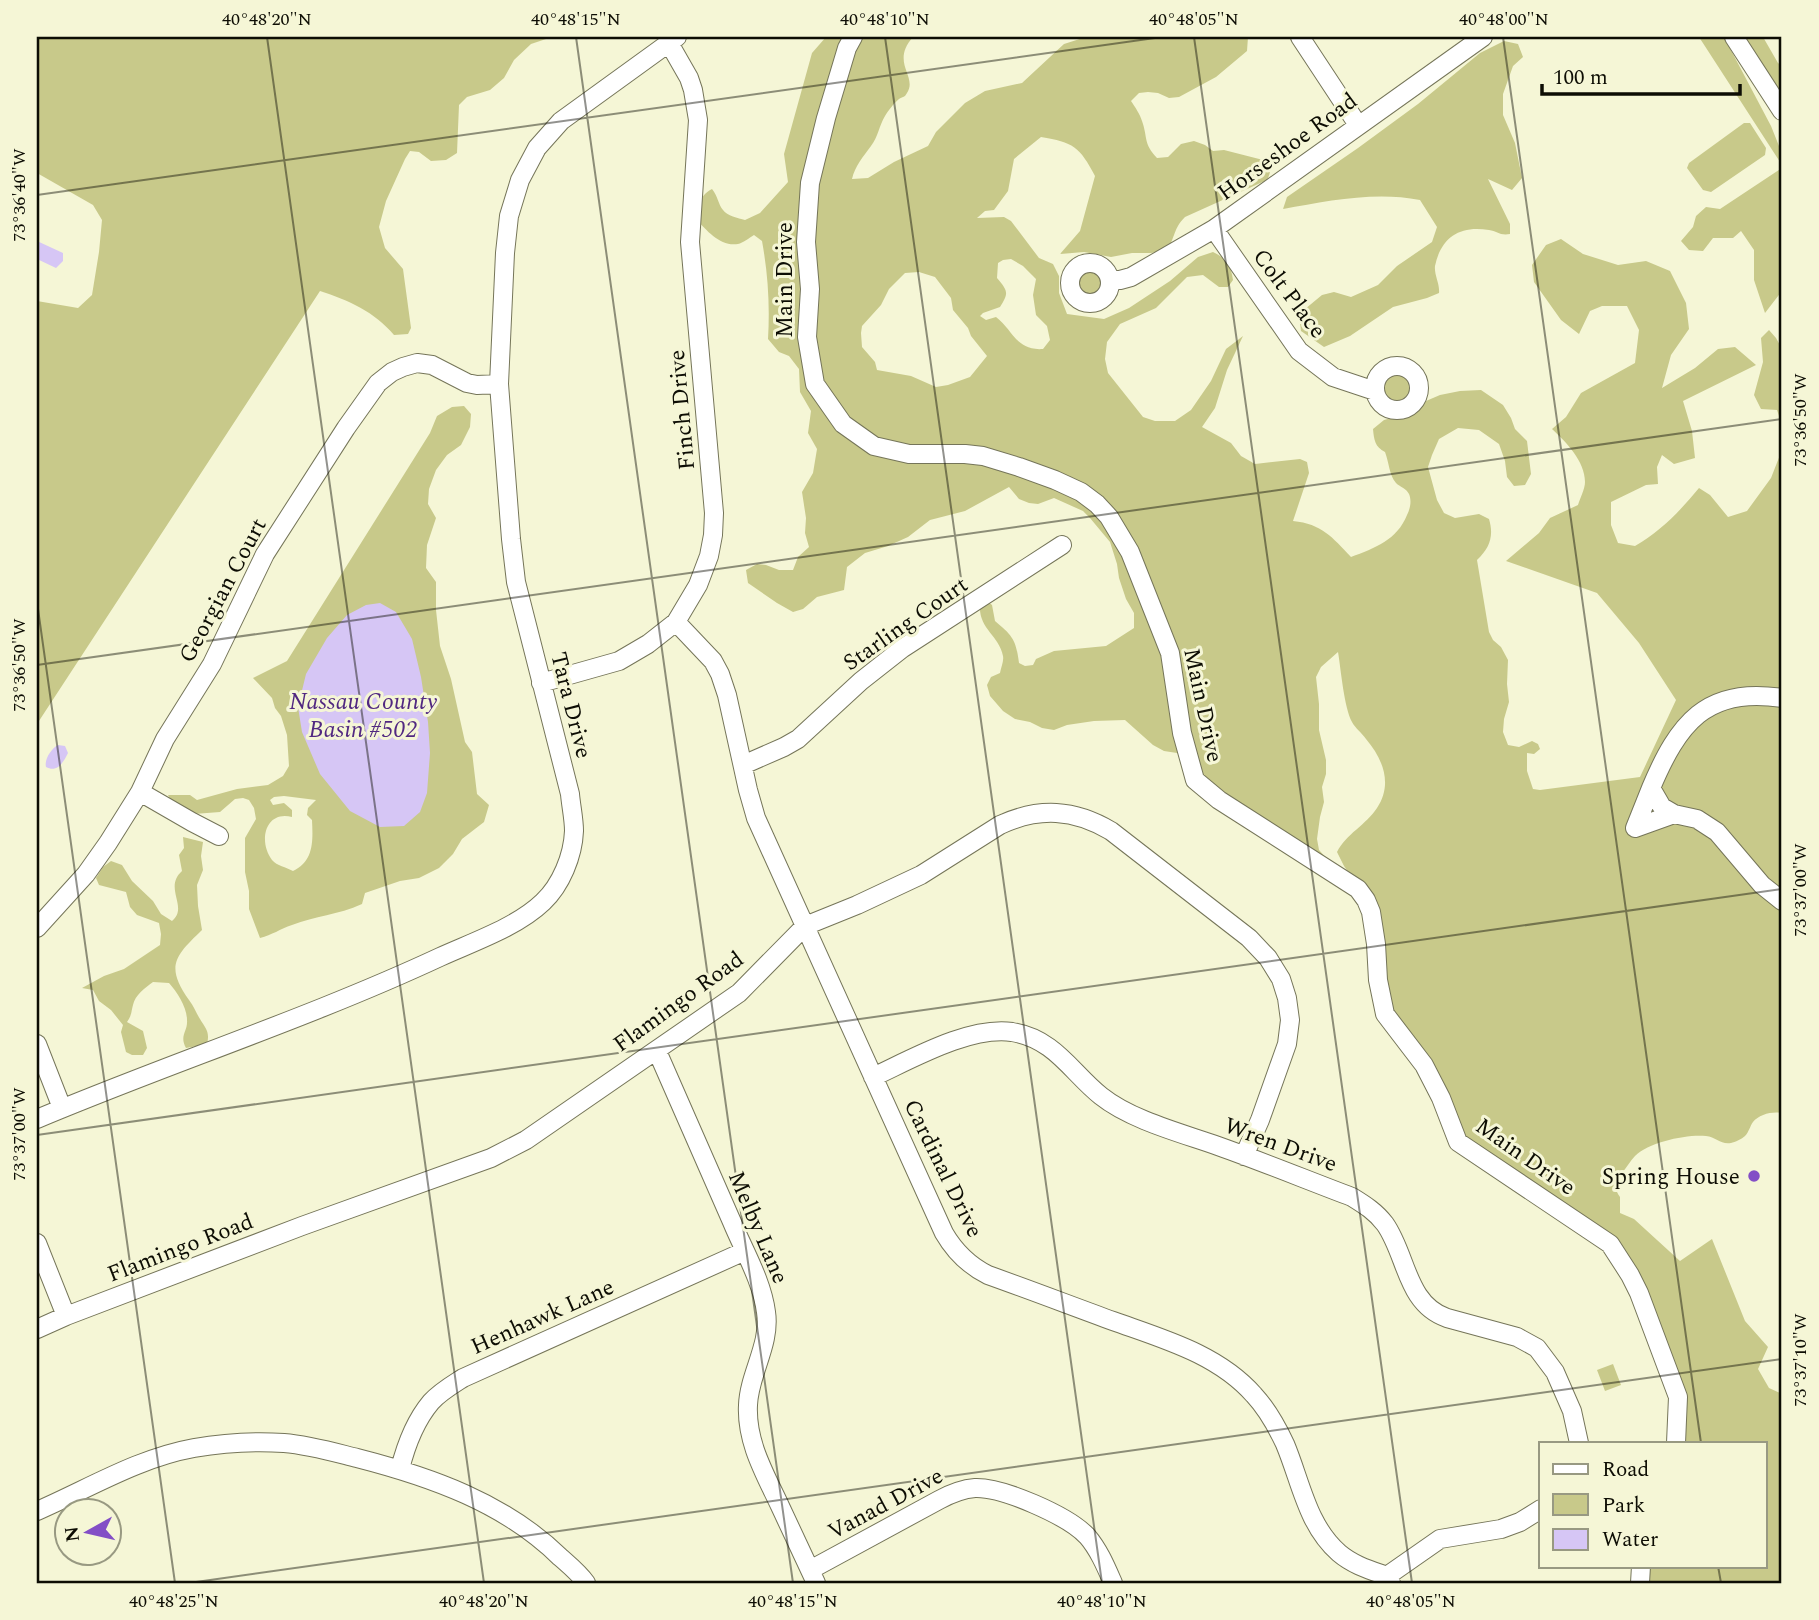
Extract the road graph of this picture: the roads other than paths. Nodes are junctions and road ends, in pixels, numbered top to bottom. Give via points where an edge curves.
1 (853, 37) edge
2 (1300, 37) edge
3 (1483, 37) edge
4 (1734, 37) edge
5 (673, 40) edge
6 (1782, 111) edge
7 (1358, 125) junction
8 (1214, 229) junction
9 (1111, 280) dead end
10 (499, 384) junction
11 (1375, 391) dead end
12 (1062, 544) dead end
13 (676, 622) junction
14 (541, 683) junction
15 (1782, 698) edge
16 (743, 765) junction
17 (1651, 788) junction
18 (140, 792) junction
19 (1674, 814) junction
20 (219, 835) dead end
21 (1782, 901) edge
22 (805, 926) junction
23 (37, 928) edge
24 (37, 1044) edge
25 (657, 1051) junction
26 (873, 1077) junction
27 (62, 1108) junction
28 (37, 1119) edge
29 (1244, 1156) junction
30 (37, 1243) edge
31 (745, 1251) junction
32 (66, 1316) junction
33 (37, 1329) edge
34 (1579, 1442) edge
35 (1676, 1442) edge
36 (400, 1469) junction
37 (1539, 1510) edge
38 (37, 1511) edge
39 (813, 1577) edge
40 (1389, 1580) edge
41 (586, 1583) edge
42 (1113, 1583) edge

1 - 35 street, Main Drive via 810,183 807,337 815,384 842,424 874,446 909,454 983,456 1055,480 1081,492 1105,511 1130,552 1170,653 1182,733 1195,780 1358,889 1366,900 1385,1014 1424,1065 1458,1142 1610,1244 1630,1275 1678,1397
2 - 7 street
3 - 7 street, Horseshoe Road
4 - 6 street
5 - 10 street, Tara Drive via 561,121 537,149 520,180 509,216 505,253
5 - 13 street, Finch Drive via 693,90 698,120 690,242 715,513 709,556
7 - 8 street, Horseshoe Road
8 - 9 street, Horseshoe Road via 1131,276
8 - 11 street, Colt Place via 1299,351 1333,377
10 - 14 street, Tara Drive via 510,539
10 - 18 street, Georgian Court via 467,383 432,365 417,363 403,366 378,383 265,554 212,664 165,739
12 - 16 street, Starling Court via 903,648 798,739
13 - 14 street, Finch Drive via 619,661
13 - 16 street, Cardinal Drive via 720,674
14 - 27 street, Tara Drive via 570,794 574,830 566,865 543,902 509,925 391,979
15 - 17 street via 1746,696 1701,711 1669,749
16 - 22 street, Cardinal Drive via 756,818
17 - 19 street via 1662,807
17 - 19 street via 1635,828
18 - 20 street
18 - 23 street, Georgian Court via 86,874
19 - 21 street via 1697,819 1717,832 1762,885
22 - 25 street, Flamingo Road via 738,993
22 - 26 street, Cardinal Drive
22 - 29 street, Flamingo Road via 921,875 1012,820 1054,812 1099,824 1249,938 1280,979 1290,1020 1287,1044
24 - 27 street
25 - 31 street, Melby Lane
25 - 32 street, Flamingo Road via 526,1140 491,1158
26 - 29 street, Wren Drive via 967,1035 1012,1032 1056,1051 1100,1096 1122,1110
26 - 40 street, Cardinal Drive via 944,1233 970,1265 1180,1345 1228,1371 1254,1394 1275,1423 1323,1536 1340,1554
27 - 28 street, Tara Drive
29 - 34 street, Wren Drive via 1372,1209 1386,1225 1426,1306 1437,1314 1517,1337 1536,1348 1555,1372 1572,1411
30 - 32 street
31 - 36 street, Henhawk Lane via 455,1384 431,1402 414,1429
31 - 39 street, Melby Lane via 767,1322 748,1402 750,1436
32 - 33 street, Flamingo Road
36 - 38 street via 284,1443 230,1443 155,1459
36 - 41 street via 506,1514 546,1543
37 - 40 street via 1501,1529 1440,1539
39 - 42 street, Vanad Drive via 939,1500 974,1488 1022,1499 1065,1518 1099,1552

